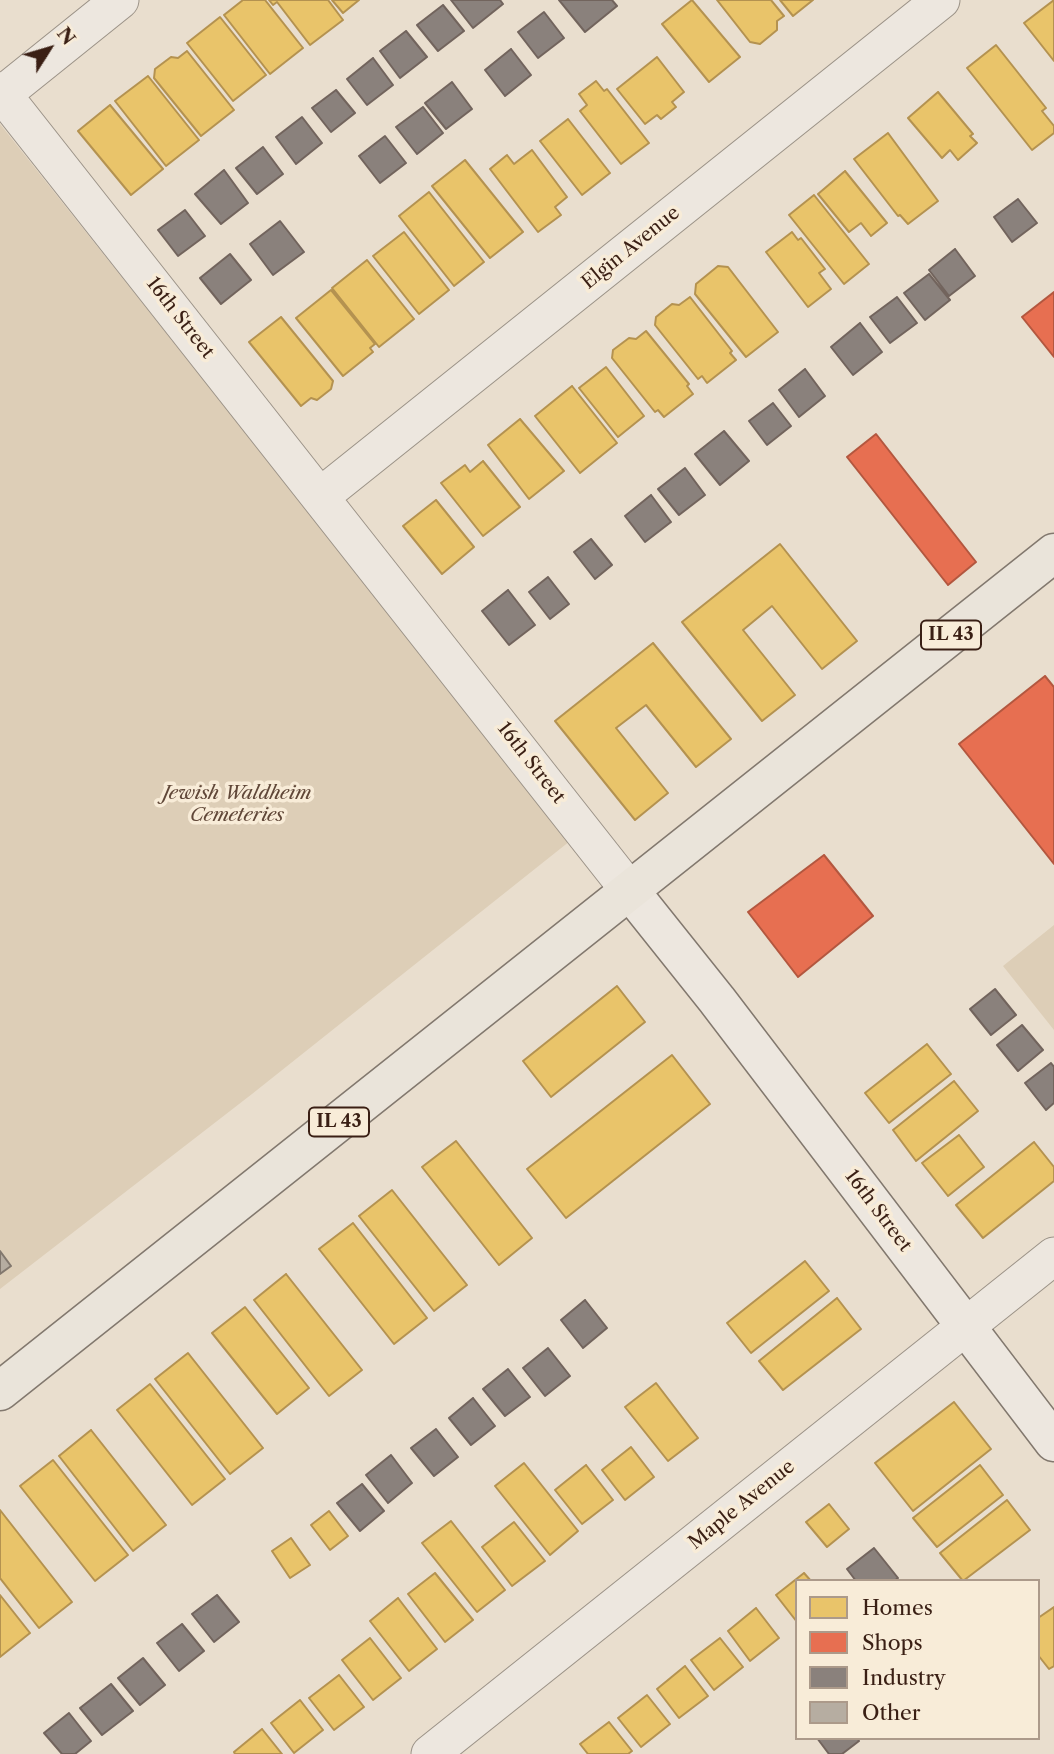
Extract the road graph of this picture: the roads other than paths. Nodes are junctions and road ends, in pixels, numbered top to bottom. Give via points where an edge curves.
1 (120, 0) edge
2 (941, 0) edge
3 (1, 92) edge
4 (321, 496) junction
5 (1054, 553) edge
6 (630, 891) junction
7 (1054, 1256) edge
8 (965, 1326) junction
9 (0, 1391) edge
10 (1054, 1441) edge
11 (430, 1754) edge

1 - 3 street
2 - 4 street, Elgin Avenue
3 - 4 street, 16th Street
4 - 6 street, 16th Street
5 - 6 main road, IL 43
6 - 8 street, 16th Street
6 - 9 main road, IL 43
7 - 8 street, Maple Avenue
8 - 10 street, 16th Street
8 - 11 street, Maple Avenue

